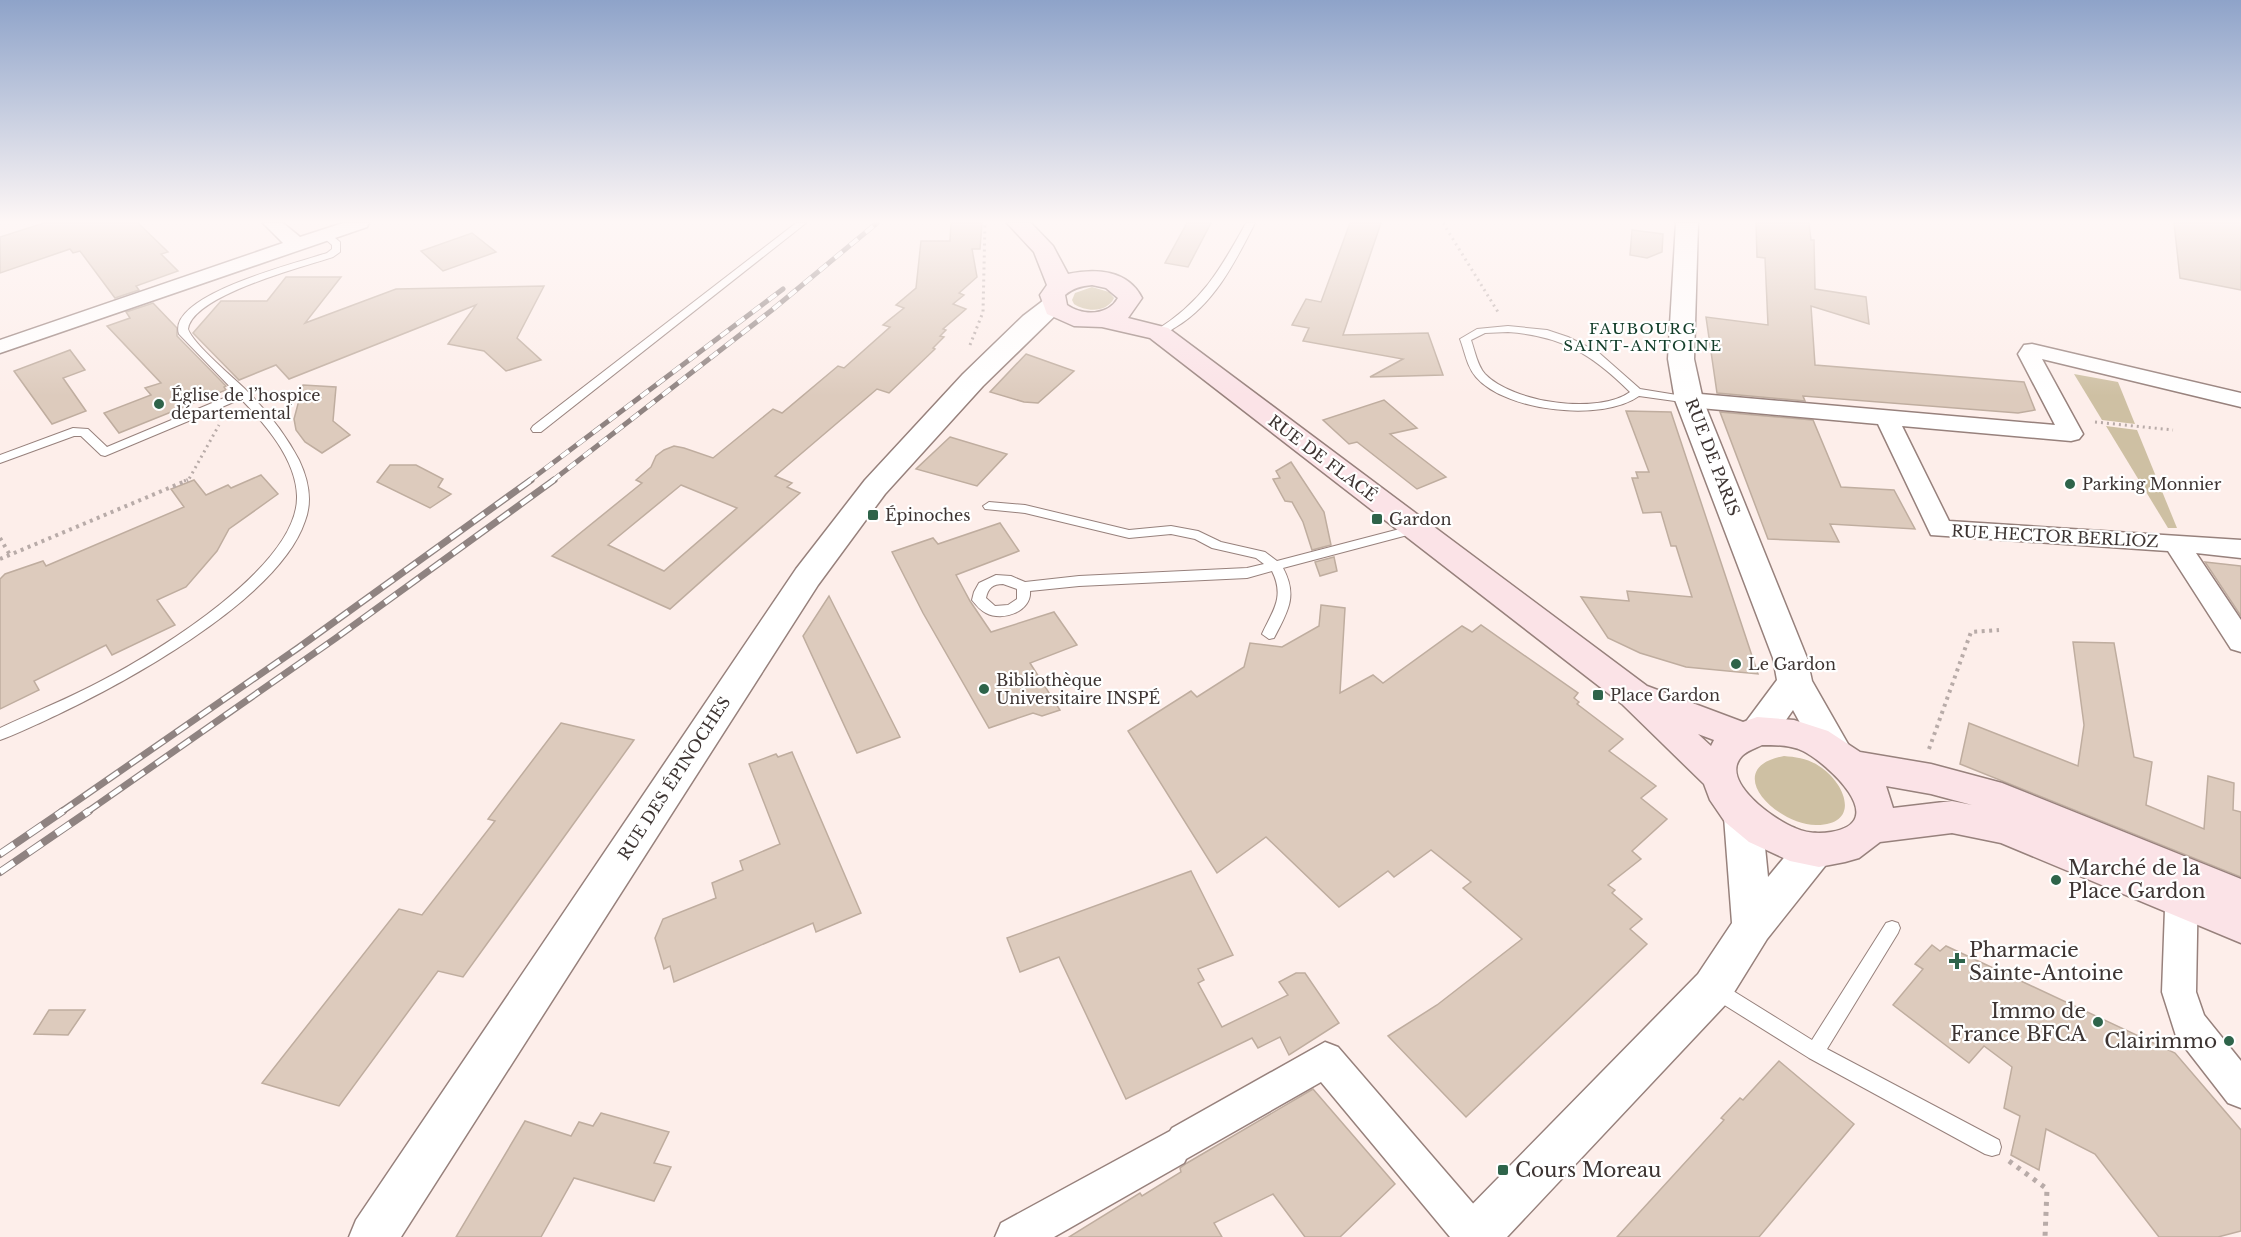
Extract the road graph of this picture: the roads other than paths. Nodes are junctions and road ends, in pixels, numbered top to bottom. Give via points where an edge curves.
1 (194, 281) edge
2 (256, 281) edge
3 (727, 281) edge
4 (1057, 281) edge
5 (1076, 281) edge
6 (1107, 281) edge
7 (1219, 281) edge
8 (1684, 281) edge
9 (1061, 303) junction
10 (1128, 304) junction
11 (1102, 319) junction
12 (1157, 331) junction
13 (0, 348) edge
14 (1637, 392) junction
15 (239, 396) junction
16 (1689, 400) junction
17 (2241, 400) edge
18 (1886, 416) junction
19 (537, 429) dead end
20 (0, 459) edge
21 (989, 507) dead end
22 (1415, 529) junction
23 (2176, 543) junction
24 (2241, 549) edge
25 (1276, 567) junction
26 (1023, 587) dead end
27 (1269, 634) dead end
28 (2241, 642) edge
29 (1795, 682) junction
30 (1634, 695) junction
31 (0, 734) edge
32 (1750, 734) junction
33 (1844, 759) junction
34 (1719, 776) junction
35 (1743, 816) junction
36 (1871, 827) junction
37 (1815, 849) junction
38 (2182, 887) junction
39 (2241, 897) edge
40 (2241, 925) edge
41 (1753, 926) junction
42 (1892, 928) dead end
43 (1713, 988) junction
44 (1815, 1052) junction
45 (2241, 1090) edge
46 (1992, 1147) road end
47 (373, 1237) edge
48 (1015, 1237) edge
49 (1474, 1237) edge

1 - 13 street
2 - 15 lane via 226,291 193,310 183,322 183,332
3 - 19 lane
4 - 9 main road
5 - 9 main road, RUE DE FLACÉ via 1069,282
6 - 10 main road, RUE DE FLACÉ via 1122,286 1130,298
7 - 12 lane via 1186,318
8 - 16 street, RUE DE PARIS via 1681,359
9 - 11 main road, RUE DE FLACÉ
9 - 47 street, RUE DES ÉPINOCHES via 1050,330 1009,346 973,380 870,492 807,577
10 - 11 main road via 1119,313
10 - 12 main road, RUE DE FLACÉ via 1150,320
11 - 12 main road, RUE DE FLACÉ
12 - 22 main road, RUE DE FLACÉ
14 - 14 lane via 1621,402 1588,407 1540,402 1498,388 1482,378 1465,339 1477,329 1537,330 1559,335 1612,366
14 - 16 lane
15 - 20 lane via 105,452 84,432 73,432
15 - 31 lane via 290,453 302,482 303,509 287,544 255,579 188,634 123,676
16 - 18 street
16 - 29 street, RUE DE PARIS via 1790,658
17 - 18 street via 2032,350 2029,354 2071,434
18 - 23 street, RUE HECTOR BERLIOZ via 1940,529
21 - 25 lane via 1025,509 1129,534 1171,530 1198,535 1217,545 1260,555
22 - 25 lane
22 - 30 main road, RUE DE FLACÉ
23 - 24 street, RUE HECTOR BERLIOZ
23 - 28 street
25 - 26 lane via 1247,573
25 - 27 lane via 1285,584 1284,601
29 - 32 street
29 - 33 street, RUE DE PARIS
30 - 32 main road, RUE DE FLACÉ
30 - 34 main road, RUE DE FLACÉ
32 - 33 main road via 1791,733
32 - 34 main road via 1723,752
33 - 36 main road via 1865,781 1873,797 1875,813
33 - 38 main road via 2002,798
34 - 35 main road via 1723,789
35 - 37 main road via 1777,839
35 - 41 street
36 - 37 main road via 1859,840 1840,848
36 - 38 main road via 1952,818 2006,828
37 - 41 street
38 - 39 main road
38 - 40 main road
38 - 45 street via 2179,992 2189,1024
41 - 43 street
42 - 44 lane
43 - 44 lane
43 - 49 street
44 - 46 lane
48 - 49 street via 1325,1059

